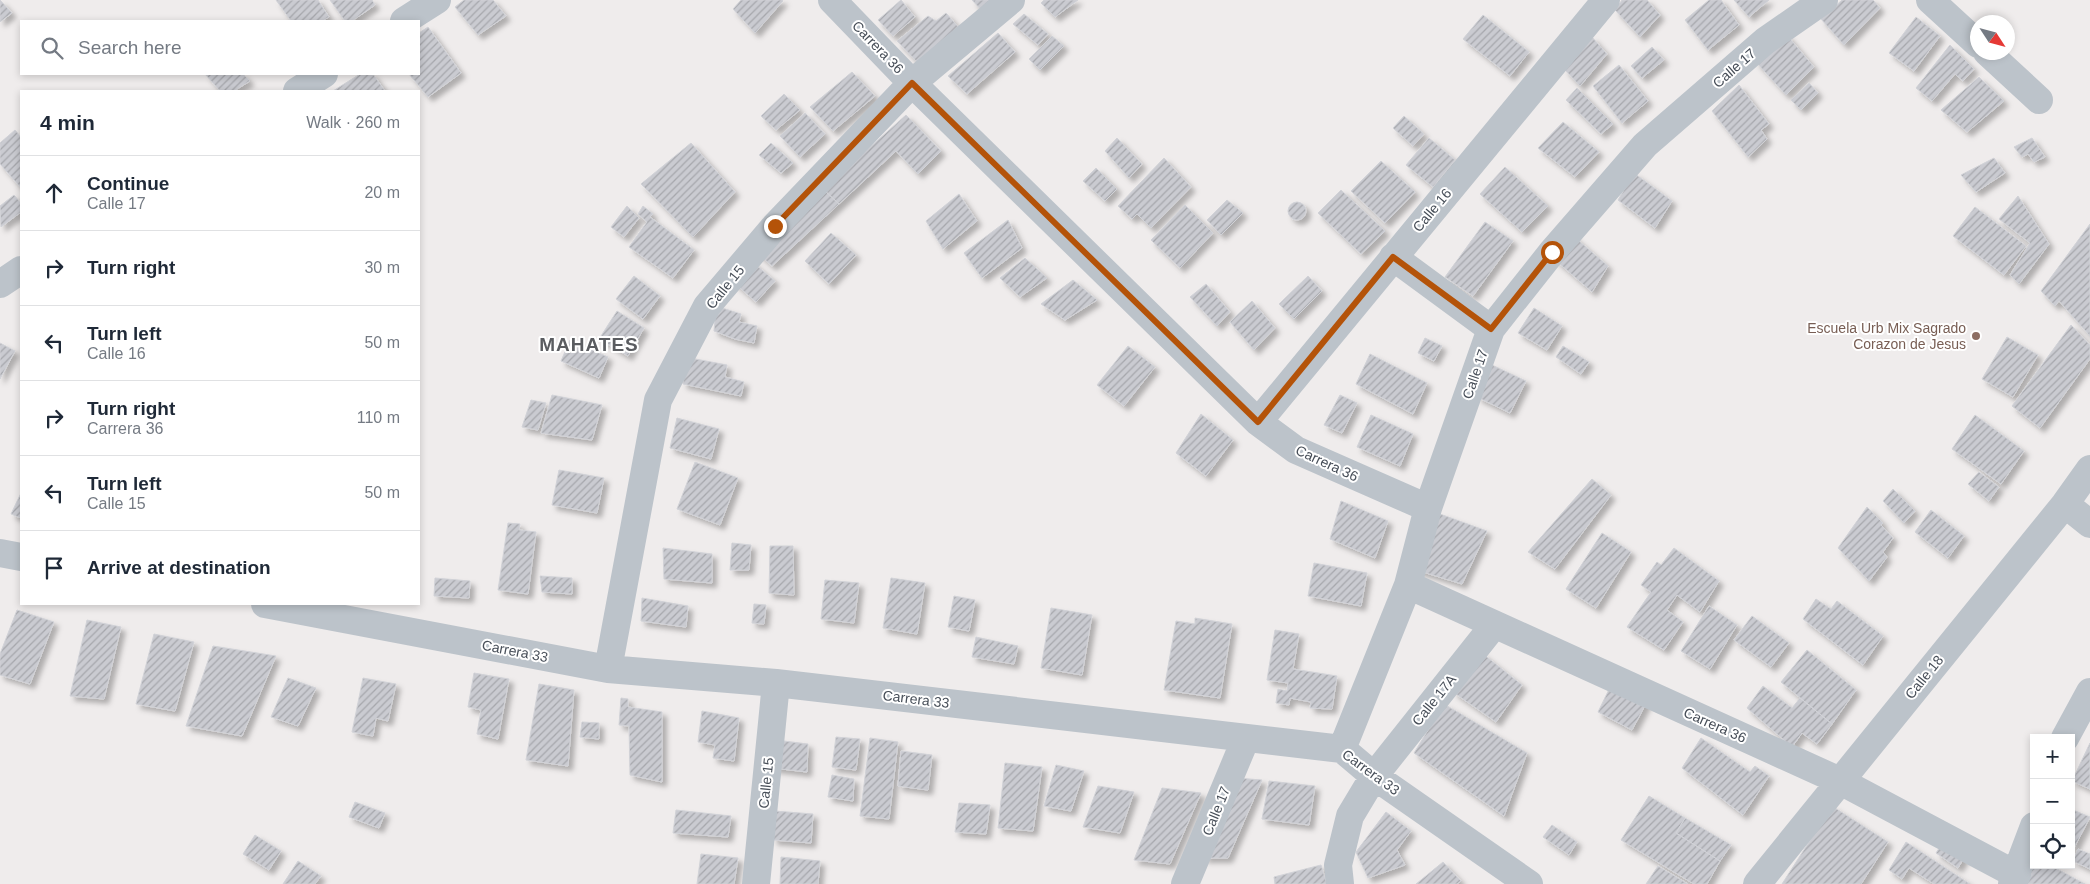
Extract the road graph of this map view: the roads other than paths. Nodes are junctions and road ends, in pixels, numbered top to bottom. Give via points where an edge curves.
1 (437, 0) edge
2 (832, 0) edge
3 (1011, 0) edge
4 (1606, 0) edge
5 (1824, 0) edge
6 (1930, 0) edge
7 (406, 20) edge
8 (1970, 37) edge
9 (1996, 60) edge
10 (322, 75) edge
11 (912, 83) junction
12 (299, 90) edge
13 (2039, 100) dead end
14 (1393, 257) junction
15 (20, 271) edge
16 (0, 284) edge
17 (1491, 329) junction
18 (1258, 422) junction
19 (2090, 469) edge
20 (2065, 504) junction
21 (1428, 508) junction
22 (2090, 524) edge
23 (0, 553) edge
24 (20, 557) edge
25 (1408, 585) junction
26 (270, 605) edge
27 (1494, 625) junction
28 (608, 669) junction
29 (776, 683) junction
30 (2090, 692) edge
31 (2066, 734) edge
32 (1246, 738) junction
33 (1342, 749) junction
34 (1374, 776) junction
35 (1840, 781) junction
36 (2030, 837) edge
37 (2014, 880) edge
38 (756, 884) edge
39 (1185, 884) edge
40 (1340, 884) edge
41 (1529, 884) edge
42 (1757, 884) edge

1 - 7 street
2 - 11 street, Carrera 36
3 - 11 street, Calle 15
4 - 14 street, Calle 16
5 - 17 street, Calle 17 via 1765,41 1645,145 1552,252
6 - 8 street
9 - 13 street
10 - 12 street
11 - 18 street, Carrera 36
11 - 28 street, Calle 15 via 775,226 707,306 658,400
14 - 17 street
14 - 18 street, Calle 16
15 - 16 street
17 - 21 street, Calle 17
18 - 21 street, Carrera 36 via 1296,450
19 - 20 street, Calle 18
20 - 22 street
20 - 35 street, Calle 18
21 - 25 street, Calle 17
23 - 24 street
25 - 27 street, Carrera 36
25 - 33 street, Calle 17
26 - 28 street, Carrera 33
27 - 34 street, Calle 17A
27 - 35 street, Carrera 36
28 - 29 street, Carrera 33
29 - 32 street, Carrera 33
29 - 38 street, Calle 15
30 - 31 street
32 - 33 street, Carrera 33
32 - 39 street, Calle 17
33 - 34 street, Carrera 33
34 - 40 street via 1350,816 1338,865
34 - 41 street, Carrera 33
35 - 37 street, Carrera 36
35 - 42 street, Calle 18
36 - 37 street

